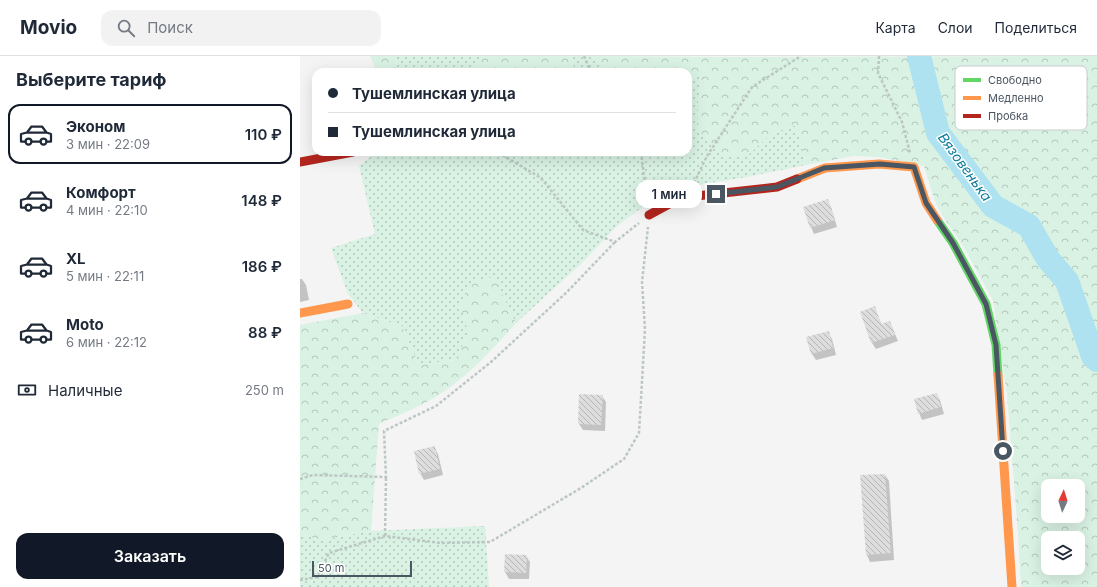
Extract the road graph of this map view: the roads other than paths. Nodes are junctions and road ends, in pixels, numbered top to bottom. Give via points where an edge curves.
1 (332, 156) edge
2 (300, 162) edge
3 (649, 215) road end
4 (348, 304) dead end
5 (300, 313) edge
6 (1012, 587) edge

1 - 2 street
3 - 6 street via 687,197 777,187 824,168 880,164 914,167 926,203 953,243 986,304 996,345
4 - 5 street

